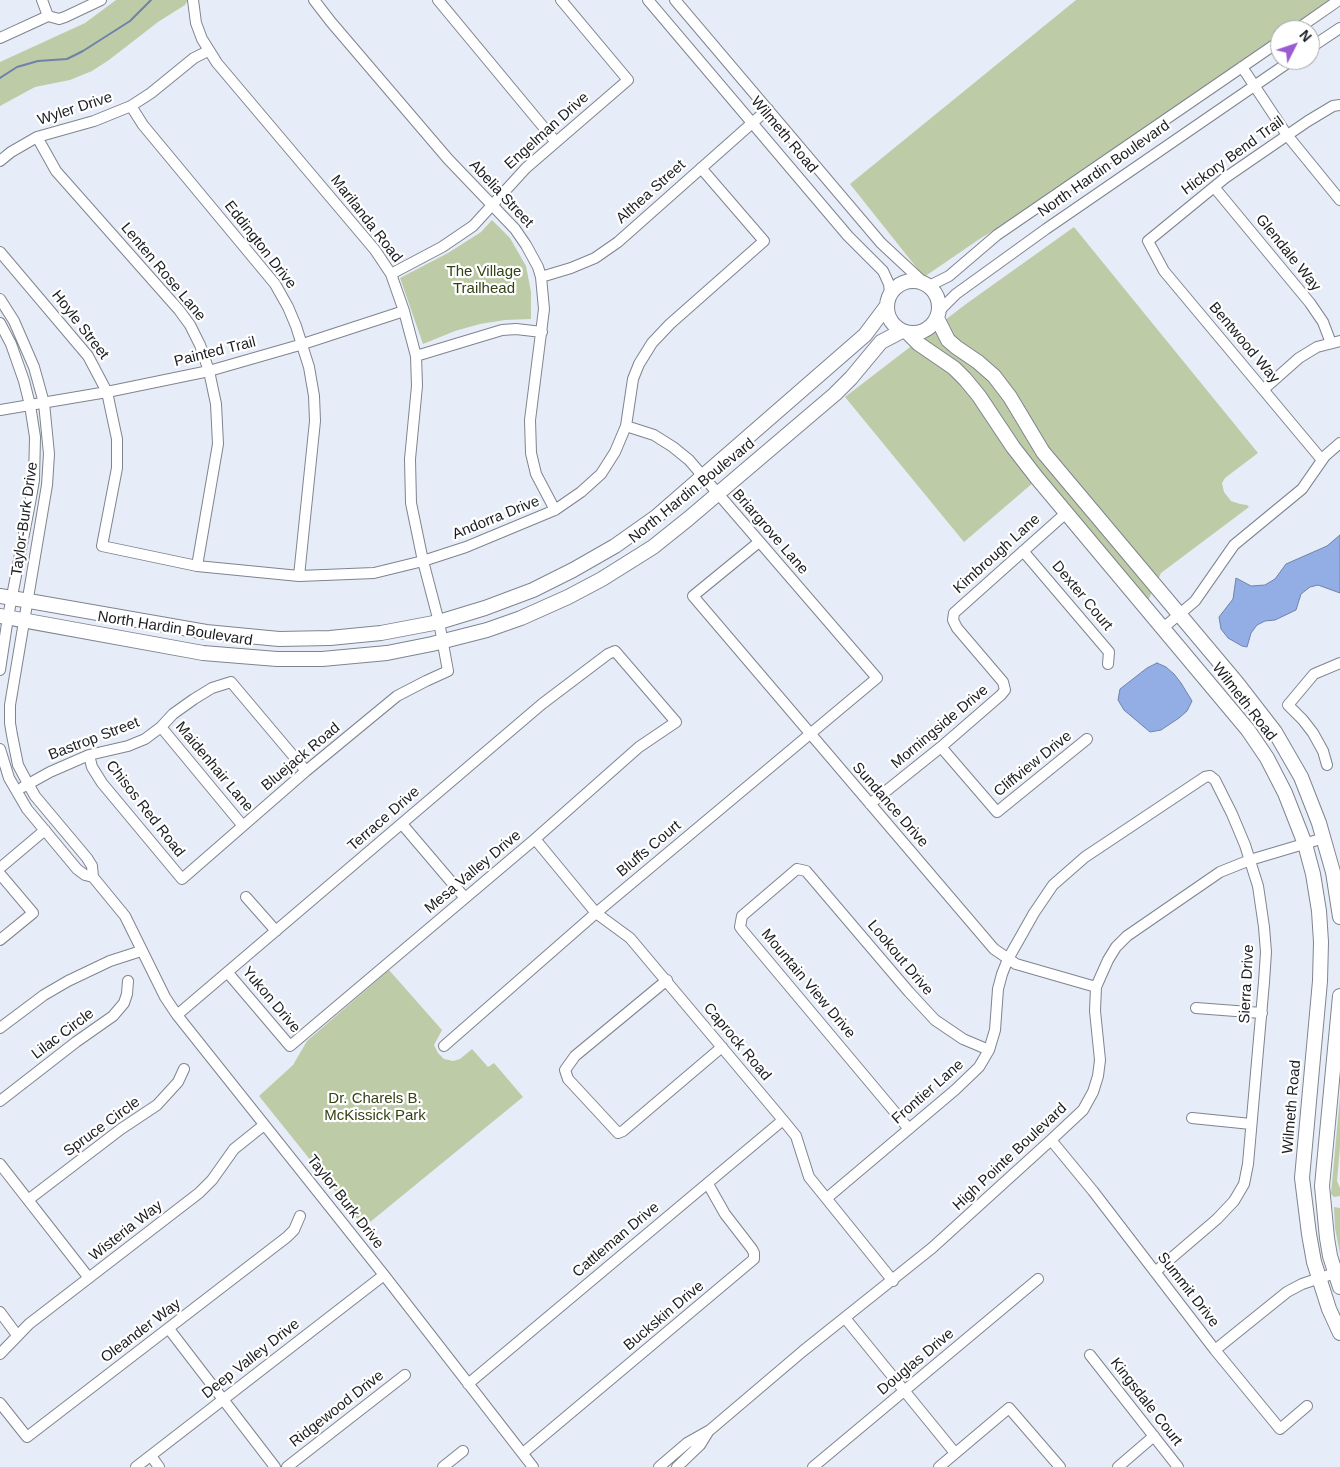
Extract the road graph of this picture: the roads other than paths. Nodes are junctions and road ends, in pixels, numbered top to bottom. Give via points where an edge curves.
1 (42, 0) edge
2 (101, 0) edge
3 (193, 0) edge
4 (314, 0) edge
5 (438, 0) edge
6 (561, 0) edge
7 (648, 0) edge
8 (675, 0) edge
9 (1339, 0) edge
10 (48, 16) junction
11 (1310, 20) edge
12 (1340, 28) edge
13 (0, 38) edge
14 (1320, 41) edge
15 (1270, 48) edge
16 (208, 51) junction
17 (1242, 67) junction
18 (1277, 70) edge
19 (1254, 86) junction
20 (1340, 104) edge
21 (131, 106) junction
22 (768, 109) junction
23 (752, 123) junction
24 (1287, 135) junction
25 (37, 137) junction
26 (555, 141) junction
27 (0, 161) edge
28 (701, 168) junction
29 (1214, 186) junction
30 (1340, 200) edge
31 (492, 206) junction
32 (1148, 241) joint
33 (0, 252) edge
34 (391, 274) junction
35 (541, 277) junction
36 (926, 284) junction
37 (0, 299) edge
38 (888, 300) junction
39 (404, 311) junction
40 (938, 314) junction
41 (0, 323) edge
42 (542, 332) junction
43 (905, 332) junction
44 (1336, 342) edge
45 (303, 344) junction
46 (416, 356) junction
47 (209, 371) junction
48 (1264, 389) junction
49 (107, 392) junction
50 (800, 392) junction
51 (44, 403) junction
52 (30, 405) junction
53 (0, 410) edge
54 (816, 410) junction
55 (626, 426) junction
56 (1340, 443) edge
57 (1322, 460) junction
58 (704, 478) junction
59 (718, 494) junction
60 (555, 510) junction
61 (1066, 513) junction
62 (759, 542) junction
63 (102, 546) joint
64 (1023, 551) junction
65 (423, 561) junction
66 (196, 566) junction
67 (299, 576) junction
68 (6, 597) edge
69 (27, 601) junction
70 (1179, 615) junction
71 (4, 617) edge
72 (24, 620) junction
73 (439, 622) junction
74 (1163, 628) junction
75 (443, 642) junction
76 (615, 651) joint
77 (1340, 663) edge
78 (1108, 664) dead end
79 (0, 670) edge
80 (448, 671) joint
81 (877, 678) joint
82 (1005, 690) joint
83 (161, 727) junction
84 (810, 734) junction
85 (1087, 739) dead end
86 (941, 748) junction
87 (0, 749) edge
88 (89, 755) junction
89 (1327, 764) dead end
90 (306, 771) junction
91 (1210, 776) joint
92 (28, 784) junction
93 (16, 791) junction
94 (870, 804) junction
95 (402, 824) junction
96 (243, 826) junction
97 (45, 830) junction
98 (1324, 838) junction
99 (535, 839) junction
100 (1305, 844) junction
101 (1250, 860) junction
102 (0, 868) edge
103 (802, 869) joint
104 (0, 874) edge
105 (93, 877) junction
106 (182, 879) joint
107 (246, 897) dead end
108 (465, 898) junction
109 (596, 914) junction
110 (1340, 917) edge
111 (276, 931) junction
112 (0, 940) edge
113 (141, 951) junction
114 (1008, 959) junction
115 (228, 973) junction
116 (667, 980) junction
117 (128, 981) dead end
118 (1096, 987) junction
119 (1340, 996) edge
120 (1196, 1008) dead end
121 (1262, 1013) junction
122 (177, 1015) junction
123 (0, 1028) edge
124 (290, 1046) joint
125 (444, 1046) dead end
126 (722, 1047) junction
127 (1314, 1047) junction
128 (1334, 1049) junction
129 (989, 1050) junction
130 (184, 1069) dead end
131 (0, 1101) edge
132 (1192, 1118) dead end
133 (783, 1120) junction
134 (1251, 1124) junction
135 (264, 1125) junction
136 (909, 1129) junction
137 (1051, 1140) junction
138 (0, 1164) edge
139 (708, 1184) junction
140 (827, 1198) junction
141 (28, 1200) junction
142 (300, 1216) dead end
143 (1155, 1272) junction
144 (1335, 1273) junction
145 (384, 1275) junction
146 (89, 1278) junction
147 (1318, 1278) junction
148 (1038, 1279) dead end
149 (893, 1281) junction
150 (1340, 1287) edge
151 (0, 1312) edge
152 (845, 1318) junction
153 (169, 1329) junction
154 (1340, 1333) edge
155 (17, 1334) junction
156 (1215, 1350) junction
157 (0, 1354) edge
158 (1090, 1355) dead end
159 (405, 1375) dead end
160 (468, 1384) junction
161 (904, 1391) junction
162 (223, 1399) junction
163 (0, 1403) edge
164 (1307, 1406) dead end
165 (710, 1430) junction
166 (1154, 1436) junction
167 (463, 1451) dead end
168 (955, 1453) junction
169 (523, 1454) junction
170 (151, 1456) junction
171 (136, 1467) edge
172 (159, 1467) edge
173 (275, 1467) edge
174 (287, 1467) edge
175 (443, 1467) edge
176 (533, 1467) edge
177 (659, 1467) edge
178 (677, 1467) edge
179 (813, 1467) edge
180 (939, 1467) edge
181 (1060, 1467) edge
182 (1118, 1467) edge
183 (1178, 1467) edge

1 - 10 street
2 - 10 street via 59,19
3 - 16 street, Marilanda Road via 196,22
4 - 31 street, Abelia Street via 448,159
5 - 26 street
6 - 26 street, Engelman Drive via 628,80
7 - 23 street, Wilmeth Road
8 - 22 street, Wilmeth Road
9 - 11 street
10 - 13 street
12 - 14 street
15 - 17 street, North Hardin Boulevard
16 - 21 street, Wyler Drive
16 - 34 street, Marilanda Road via 375,250
17 - 19 street
17 - 36 street, North Hardin Boulevard via 997,234 949,276
18 - 19 street, North Hardin Boulevard
19 - 24 street
19 - 40 street, North Hardin Boulevard via 1046,229 956,294
20 - 24 street, Hickory Bend Trail
21 - 25 street, Wyler Drive via 94,122
21 - 45 street, Eddington Drive via 142,124 275,284
22 - 23 street, Althea Street
22 - 36 street, Wilmeth Road via 881,243
23 - 28 street, Althea Street
23 - 38 street, Wilmeth Road via 848,236 883,271 889,284
24 - 29 street, Hickory Bend Trail
24 - 30 street
25 - 27 street, Wyler Drive
25 - 47 street, Lenten Rose Lane via 56,171 179,310 200,345
26 - 31 street, Engelman Drive
28 - 35 street, Althea Street via 618,242 595,258
28 - 55 street, Andorra Drive via 764,242 652,343 633,380
29 - 32 street, Hickory Bend Trail
29 - 44 street, Glendale Way via 1310,303
31 - 34 street, Engelman Drive via 473,226 442,247
31 - 35 street, Abelia Street via 526,245
32 - 48 street, Bentwood Way via 1164,271
33 - 49 street, Hoyle Street via 88,356
34 - 39 street, Marilanda Road
35 - 42 street, Abelia Street
36 - 38 main road via 916,280 905,282 895,287
36 - 40 main road via 937,296
37 - 51 street, Taylor-Burk Drive via 28,350
38 - 43 main road via 892,322
38 - 50 main road, North Hardin Boulevard via 865,335
39 - 45 street, Painted Trail
39 - 46 street, Marilanda Road
40 - 43 main road via 926,330
40 - 70 main road, Wilmeth Road via 948,340 994,376 1043,452
41 - 52 street, Taylor-Burk Drive via 17,361
42 - 46 street via 502,330
42 - 60 street, Abelia Street via 530,420 532,453 536,474
43 - 54 main road, North Hardin Boulevard via 881,342 851,378
43 - 61 main road, Wilmeth Road via 965,379 1028,467
44 - 48 street via 1318,347 1299,358
45 - 47 street, Painted Trail
45 - 67 street, Eddington Drive via 314,396 315,421
46 - 65 street, Marilanda Road via 411,503
47 - 49 street, Painted Trail
47 - 66 street, Lenten Rose Lane via 216,404 218,444
48 - 57 street, Bentwood Way
49 - 51 street, Painted Trail
49 - 63 street, Hoyle Street via 118,439 117,468
50 - 54 main road
50 - 58 main road, North Hardin Boulevard
51 - 52 street, Painted Trail
51 - 69 street, Taylor-Burk Drive via 49,470
52 - 53 street, Painted Trail
52 - 68 street, Taylor-Burk Drive via 35,437 34,480
54 - 59 main road, North Hardin Boulevard
55 - 58 street, Briargrove Lane via 654,435 673,447
55 - 60 street, Andorra Drive via 601,474
56 - 57 street
57 - 70 street via 1302,489 1234,545 1199,596
58 - 59 street, Briargrove Lane
58 - 73 main road, North Hardin Boulevard via 645,526 573,570 511,599
59 - 62 street, Briargrove Lane
59 - 75 main road, North Hardin Boulevard via 658,543 587,587 521,618
60 - 65 street, Andorra Drive
61 - 64 street, Kimbrough Lane
61 - 74 main road, Wilmeth Road
62 - 81 street, Briargrove Lane
62 - 84 street, Sundance Drive via 693,596
63 - 66 street, Andorra Drive
64 - 78 street, Dexter Court via 1109,652
64 - 82 street, Kimbrough Lane via 954,613 953,620 1003,682
65 - 67 street, Andorra Drive via 374,573
65 - 73 street, Marilanda Road
66 - 67 street, Andorra Drive
68 - 69 main road, North Hardin Boulevard
68 - 71 street, Taylor-Burk Drive
69 - 72 street, Taylor-Burk Drive
69 - 73 main road, North Hardin Boulevard via 206,632 265,638 351,636
70 - 74 street
70 - 98 main road, Wilmeth Road via 1275,732 1301,777
71 - 72 main road, North Hardin Boulevard
71 - 79 street, Taylor-Burk Drive
72 - 75 main road, North Hardin Boulevard via 245,658 343,658
72 - 92 street, Taylor-Burk Drive via 10,723 18,765
73 - 75 street, Marilanda Road
74 - 100 main road, Wilmeth Road via 1258,745 1285,793
75 - 80 street, Marilanda Road
76 - 95 street, Terrace Drive via 542,704
76 - 99 street, Mesa Valley Drive via 676,722 639,747
77 - 89 street via 1314,674 1288,705 1313,733
80 - 90 street, Bluejack Road via 397,696
81 - 84 street, Bluffs Court
82 - 86 street, Morningside Drive
83 - 88 street, Bastrop Street via 128,746
83 - 90 street, Bastrop Street via 194,699 231,682
83 - 96 street, Maidenhair Lane
84 - 94 street, Sundance Drive
84 - 109 street, Bluffs Court
85 - 86 street, Cliffview Drive via 997,812
86 - 94 street, Morningside Drive
87 - 93 street, Taylor-Burk Drive
88 - 92 street, Bastrop Street
88 - 106 street, Chisos Red Road via 102,783
90 - 96 street, Bluejack Road
91 - 101 street, Sierra Drive via 1232,814
91 - 114 street, Frontier Lane via 1205,776 1085,857 1054,885
92 - 93 street, Bastrop Street
92 - 105 street, Taylor-Burk Drive via 88,858
93 - 97 street, Taylor-Burk Drive
94 - 114 street, Sundance Drive via 986,940
95 - 108 street
95 - 111 street, Terrace Drive
96 - 106 street, Bluejack Road
97 - 102 street
97 - 105 street, Taylor-Burk Drive via 78,869
98 - 100 street, High Pointe Boulevard
98 - 110 main road, Wilmeth Road
99 - 108 street, Mesa Valley Drive
99 - 109 street, Caprock Road
100 - 101 street, High Pointe Boulevard
100 - 127 main road, Wilmeth Road via 1316,892 1321,942
101 - 118 street, High Pointe Boulevard via 1213,876 1127,936 1108,960
101 - 121 street, Sierra Drive via 1261,899 1266,952
103 - 129 street, Lookout Drive via 935,1020 963,1039
103 - 136 street, Mountain View Drive via 797,869 742,916 740,927
104 - 112 street via 33,913
105 - 113 street, Taylor-Burk Drive via 125,916
107 - 111 street
108 - 124 street, Mesa Valley Drive
109 - 116 street, Caprock Road via 630,938
109 - 125 street, Bluffs Court
111 - 115 street, Terrace Drive
113 - 122 street, Taylor Burk Drive
113 - 123 street via 110,961 68,981
114 - 118 street, Sundance Drive via 1031,969
114 - 129 street, Frontier Lane via 999,982 995,1030
115 - 122 street, Terrace Drive
115 - 124 street, Yukon Drive
116 - 126 street, Caprock Road
116 - 126 street via 575,1056 566,1066 568,1079 618,1133
117 - 131 street, Lilac Circle via 121,1008
118 - 137 street, High Pointe Boulevard via 1100,1060 1096,1083 1082,1110
119 - 128 main road
120 - 121 street
121 - 134 street, Sierra Drive
122 - 135 street, Taylor Burk Drive
126 - 133 street, Caprock Road
127 - 128 main road
127 - 147 main road, Wilmeth Road via 1302,1178
128 - 144 main road via 1322,1186 1327,1238
129 - 136 street, Frontier Lane via 968,1078
130 - 141 street, Spruce Circle via 178,1082 157,1105
132 - 134 street
133 - 139 street, Cattleman Drive
133 - 140 street, Caprock Road via 796,1136 809,1176
134 - 143 street, Sierra Drive via 1246,1177 1241,1191 1217,1219
135 - 145 street, Taylor Burk Drive
135 - 146 street, Wisteria Way via 234,1149 199,1193
136 - 140 street, Frontier Lane
137 - 143 street, Summit Drive
137 - 149 street, High Pointe Boulevard
138 - 141 street
139 - 160 street, Cattleman Drive
139 - 169 street, Buckskin Drive via 725,1214 752,1249 754,1259
140 - 149 street, Caprock Road
141 - 146 street
142 - 153 street, Oleander Way via 288,1237
143 - 156 street, Summit Drive
144 - 147 street
144 - 150 main road
145 - 160 street, Taylor Burk Drive
145 - 162 street, Deep Valley Drive
146 - 155 street, Wisteria Way
147 - 154 main road, Wilmeth Road
147 - 156 street via 1279,1297
148 - 161 street, Douglas Drive
149 - 152 street, High Pointe Boulevard
151 - 155 street
152 - 161 street
152 - 165 street, High Pointe Boulevard
153 - 162 street
153 - 163 street, Oleander Way via 27,1437
155 - 157 street, Wisteria Way
156 - 164 street, Summit Drive via 1280,1429
158 - 166 street, Kingsdale Court
159 - 174 street, Ridgewood Drive
160 - 169 street, Taylor Burk Drive
161 - 168 street
161 - 179 street, Douglas Drive
162 - 170 street, Deep Valley Drive
162 - 173 street
165 - 177 street, High Pointe Boulevard via 687,1443
165 - 178 street, High Pointe Boulevard via 700,1445
166 - 182 street
166 - 183 street, Kingsdale Court
167 - 175 street
168 - 180 street
168 - 181 street via 1010,1408
169 - 176 street, Taylor Burk Drive
170 - 171 street, Deep Valley Drive
170 - 172 street

